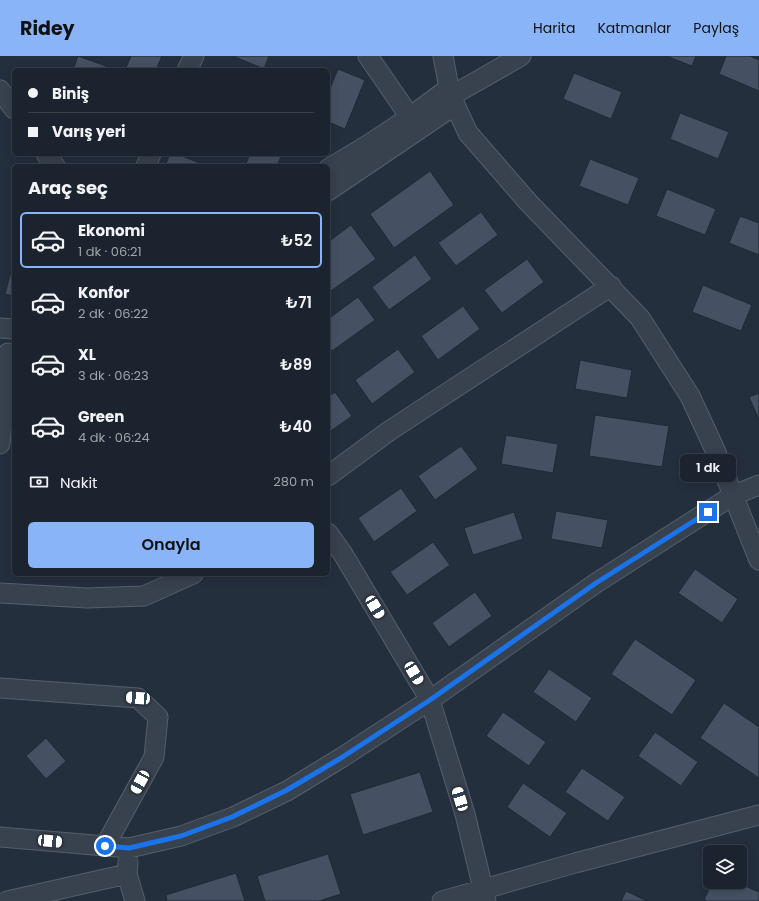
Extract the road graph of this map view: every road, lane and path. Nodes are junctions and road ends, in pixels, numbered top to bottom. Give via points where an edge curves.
1 (194, 56) edge
2 (368, 56) edge
3 (443, 56) edge
4 (521, 56) edge
5 (188, 68) edge
6 (0, 90) edge
7 (452, 96) junction
8 (12, 106) edge
9 (410, 117) junction
10 (330, 167) edge
11 (330, 190) edge
12 (611, 286) junction
13 (0, 328) edge
14 (12, 329) edge
15 (7, 353) edge
16 (0, 444) edge
17 (330, 475) edge
18 (759, 485) edge
19 (732, 496) junction
20 (330, 536) edge
21 (759, 560) edge
22 (189, 576) edge
23 (0, 593) edge
24 (0, 688) edge
25 (430, 700) junction
26 (759, 815) edge
27 (0, 837) edge
28 (105, 846) junction
29 (129, 848) junction
30 (127, 874) junction
31 (485, 895) edge
32 (7, 901) edge
33 (135, 901) edge
34 (442, 901) edge

1 - 5 street
2 - 9 street
3 - 7 street
4 - 7 street
6 - 8 street
7 - 9 street
7 - 11 street
7 - 12 street via 473,139 528,202
9 - 10 street
12 - 17 street via 389,431
12 - 19 street via 640,318 690,396 715,450
13 - 14 street
15 - 16 street
18 - 19 street
19 - 21 street
19 - 25 street via 596,583
20 - 25 street
22 - 23 street via 144,596 87,598
24 - 28 street via 138,698 158,717 154,757
25 - 29 street via 287,790 232,817 181,836
25 - 31 street via 465,814
26 - 31 street
27 - 28 street
28 - 29 street
29 - 30 street
30 - 32 street
30 - 33 street
31 - 34 street

